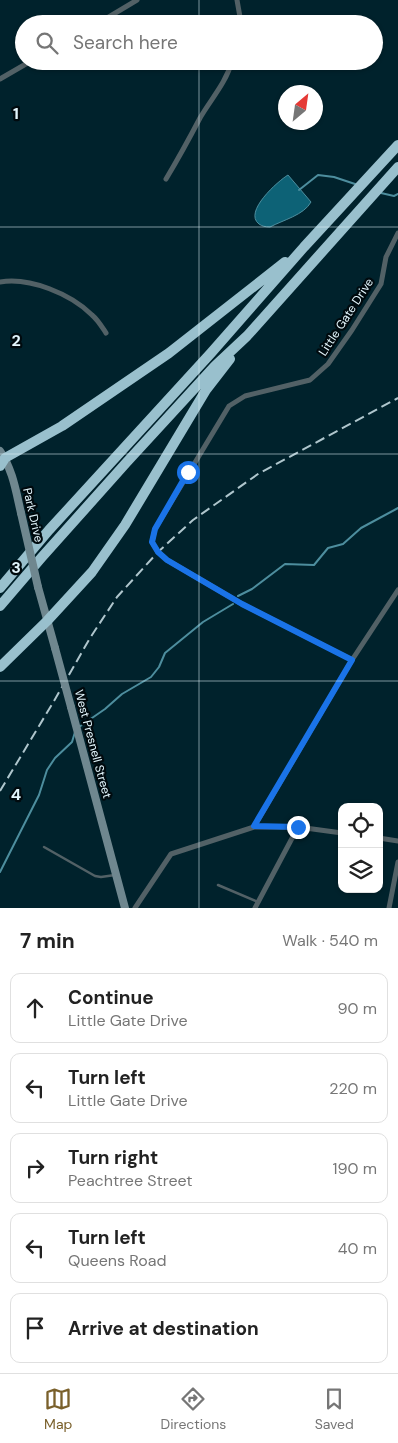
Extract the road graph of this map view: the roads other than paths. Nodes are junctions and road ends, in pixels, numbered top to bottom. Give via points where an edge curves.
1 (137, 0) edge
2 (237, 0) edge
3 (112, 15) edge
4 (240, 15) edge
5 (16, 70) edge
6 (230, 70) edge
7 (0, 79) edge
8 (398, 144) edge
9 (398, 167) edge
10 (166, 179) dead end
11 (398, 232) edge
12 (304, 247) junction
13 (0, 282) edge
14 (106, 333) dead end
15 (247, 336) junction
16 (2, 458) edge
17 (38, 587) joint
18 (0, 588) edge
19 (398, 590) edge
20 (0, 606) edge
21 (48, 621) junction
22 (352, 660) junction
23 (0, 667) edge
24 (254, 826) junction
25 (298, 827) junction
26 (338, 832) edge
27 (383, 839) edge
28 (398, 841) edge
29 (44, 847) dead end
30 (398, 862) edge
31 (116, 874) junction
32 (218, 885) dead end
33 (257, 905) edge
34 (125, 908) edge
35 (135, 908) edge
36 (389, 908) edge

1 - 3 street
2 - 4 street
5 - 7 street
6 - 10 street
8 - 12 highway
9 - 15 highway
11 - 22 street, Little Gate Drive via 386,257 381,284 328,364 310,380 245,396 229,406 155,529 152,542 167,560 233,599
12 - 16 highway via 169,353 62,426
12 - 18 highway
13 - 14 street via 32,283 61,294 93,315
15 - 20 highway via 126,463
15 - 21 highway via 206,390 92,572
16 - 17 main road, Park Drive, bridge via 13,478
17 - 21 main road, West Presnell Street
19 - 22 street
21 - 23 highway
21 - 31 main road, West Presnell Street, bridge
22 - 24 street
24 - 25 street
24 - 35 street via 171,854
25 - 26 street
25 - 33 street
27 - 28 street
29 - 31 lane via 95,876
30 - 36 street
31 - 34 main road, West Presnell Street
32 - 33 lane

